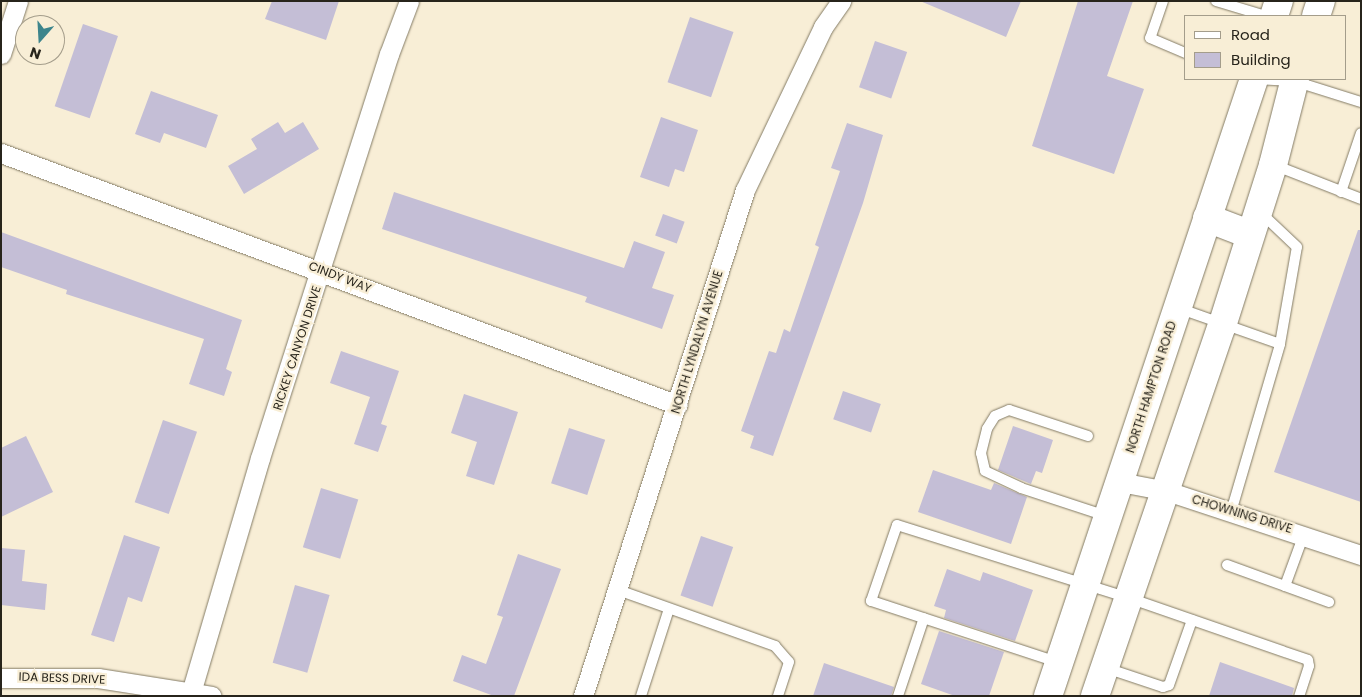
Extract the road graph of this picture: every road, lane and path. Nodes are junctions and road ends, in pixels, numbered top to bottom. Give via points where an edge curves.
1 (18, 1) edge
2 (409, 1) edge
3 (841, 1) edge
4 (1162, 1) edge
5 (1216, 1) edge
6 (1279, 1) edge
7 (1321, 1) edge
8 (1263, 15) edge
9 (1274, 15) edge
10 (1316, 15) edge
11 (1184, 51) edge
12 (1, 54) edge
13 (1253, 80) edge
14 (1295, 80) edge
15 (1361, 102) edge
16 (1361, 133) edge
17 (1, 153) edge
18 (1273, 165) junction
19 (1341, 192) junction
20 (1361, 199) edge
21 (1207, 218) junction
22 (1253, 221) junction
23 (322, 270) junction
24 (1177, 308) junction
25 (1222, 326) junction
26 (1280, 344) junction
27 (678, 405) junction
28 (1088, 436) dead end
29 (1120, 482) junction
30 (1167, 491) junction
31 (1232, 512) junction
32 (1107, 517) junction
33 (1305, 533) junction
34 (1361, 555) edge
35 (1228, 565) dead end
36 (1085, 584) junction
37 (1285, 586) junction
38 (618, 590) junction
39 (1129, 598) junction
40 (1329, 602) dead end
41 (668, 608) junction
42 (924, 618) junction
43 (1192, 620) junction
44 (1059, 663) junction
45 (1105, 668) junction
46 (1, 678) edge
47 (190, 694) edge
48 (212, 696) edge
49 (583, 696) edge
50 (641, 696) edge
51 (778, 696) edge
52 (898, 696) edge
53 (1048, 696) edge
54 (1095, 696) edge
55 (1299, 696) edge

1 - 12 street
2 - 23 street, RICKEY CANYON DRIVE via 389,54
3 - 27 street, NORTH LYNDALYN AVENUE via 823,27 745,190
4 - 11 lane via 1150,38
5 - 8 lane
6 - 9 main road
7 - 10 main road
13 - 21 main road, NORTH HAMPTON ROAD
14 - 15 lane
14 - 18 main road
16 - 19 lane
17 - 23 street, CINDY WAY
18 - 19 lane
18 - 22 main road
19 - 20 lane
21 - 22 main road
21 - 24 main road, NORTH HAMPTON ROAD
22 - 25 main road
22 - 26 lane via 1297,247
23 - 27 street, CINDY WAY
23 - 47 street, RICKEY CANYON DRIVE via 260,458
24 - 25 lane
24 - 29 main road, NORTH HAMPTON ROAD
25 - 26 lane
25 - 30 main road
26 - 31 lane
27 - 38 street, NORTH LYNDALYN AVENUE
28 - 32 lane via 1009,410 995,416 987,429 981,453 985,471 1021,488
29 - 30 street, CHOWNING DRIVE
29 - 32 main road, NORTH HAMPTON ROAD
30 - 31 street, CHOWNING DRIVE
30 - 39 main road
31 - 33 street, CHOWNING DRIVE
32 - 36 main road, NORTH HAMPTON ROAD
33 - 34 street, CHOWNING DRIVE
33 - 37 lane
35 - 37 lane
36 - 39 lane
36 - 42 lane via 897,525 871,601
36 - 44 main road, NORTH HAMPTON ROAD
37 - 40 lane
38 - 41 lane
38 - 49 street, NORTH LYNDALYN AVENUE
39 - 43 lane
39 - 45 main road
41 - 50 lane
41 - 51 lane via 775,646 789,662
42 - 44 lane
42 - 52 lane
43 - 45 lane via 1169,685 1163,687
43 - 55 lane via 1308,660
44 - 53 main road, NORTH HAMPTON ROAD
45 - 54 main road
46 - 47 street, IDA BESS DRIVE via 98,678
47 - 48 street, IDA BESS DRIVE

